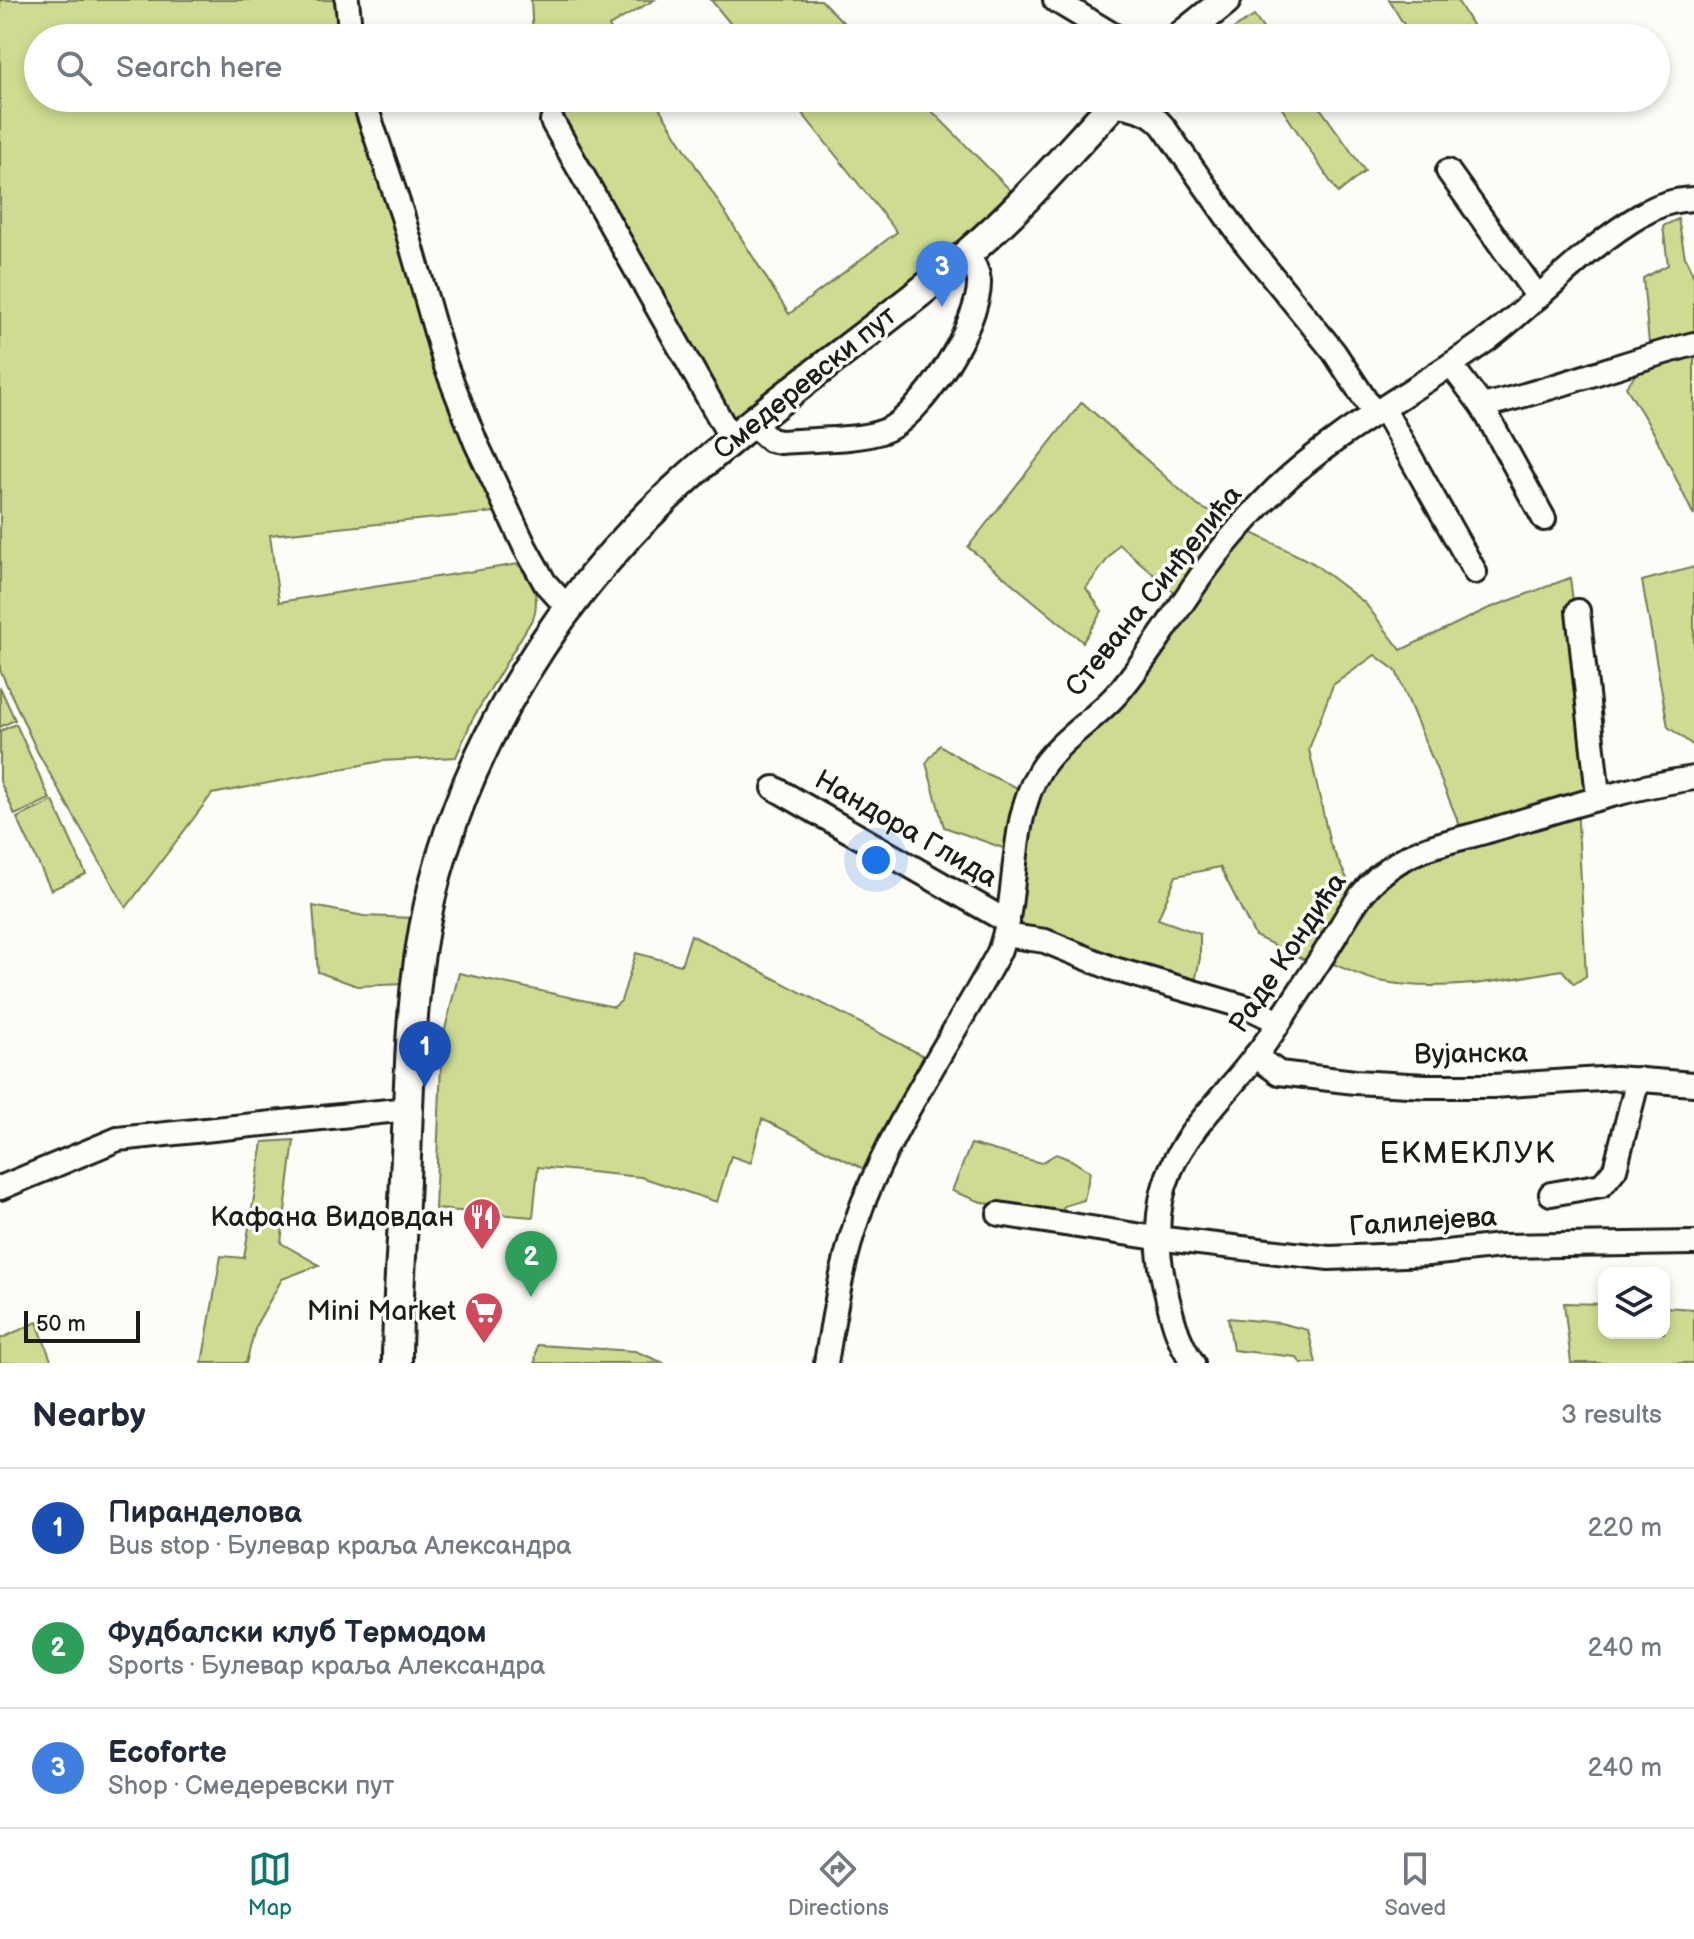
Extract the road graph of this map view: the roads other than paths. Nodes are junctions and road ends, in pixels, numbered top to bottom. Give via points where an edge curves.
1 (347, 0) edge
2 (1055, 0) edge
3 (1226, 0) edge
4 (350, 24) edge
5 (1095, 24) edge
6 (1196, 24) edge
7 (368, 112) edge
8 (1107, 112) edge
9 (1158, 112) edge
10 (552, 121) dead end
11 (1448, 171) dead end
12 (1694, 199) edge
13 (966, 254) junction
14 (1538, 297) junction
15 (1694, 344) edge
16 (1451, 365) junction
17 (1482, 406) junction
18 (1378, 411) junction
19 (742, 432) junction
20 (1544, 519) dead end
21 (1475, 572) dead end
22 (568, 608) junction
23 (1578, 611) dead end
24 (1694, 778) edge
25 (774, 788) dead end
26 (1598, 796) junction
27 (1006, 929) junction
28 (1279, 1022) junction
29 (1255, 1056) junction
30 (1638, 1079) junction
31 (1694, 1084) edge
32 (408, 1109) junction
33 (0, 1188) edge
34 (1551, 1194) dead end
35 (999, 1214) dead end
36 (1156, 1238) junction
37 (1694, 1243) edge
38 (397, 1363) edge
39 (826, 1363) edge
40 (1193, 1363) edge

1 - 4 street
2 - 5 street
3 - 6 main road
7 - 22 street via 445,364 471,430 532,559 552,593
8 - 13 main road, Смедеревски пут
9 - 18 street via 1243,240
10 - 19 street
11 - 14 street
12 - 14 street, Стевана Синђелића via 1666,202 1639,215
13 - 19 main road, Смедеревски пут
13 - 19 street via 979,276 978,298 946,367 908,414 885,431 780,442
14 - 16 street, Стевана Синђелића
15 - 17 street
16 - 17 street
16 - 18 street, Стевана Синђелића
17 - 20 street
18 - 21 street
18 - 27 street, Стевана Синђелића via 1278,487 1213,558 1115,696 1048,758 1026,804
19 - 22 main road, Смедеревски пут via 642,522
22 - 32 main road, Смедеревски пут via 494,729 447,843 420,951
23 - 26 street
24 - 26 street, Раде Кондића
25 - 27 street, Нандора Глида
26 - 28 street, Раде Кондића via 1410,855 1375,878
27 - 28 street
27 - 39 street, Стевана Синђелића via 990,970 890,1146 864,1203 843,1267
28 - 29 street, Раде Кондића
29 - 30 street, Вујанска via 1279,1073 1355,1082 1493,1086
29 - 36 street, Раде Кондића via 1176,1154
30 - 31 street, Вујанска
30 - 34 street via 1608,1180
32 - 33 street via 118,1139
32 - 38 main road, Смедеревски пут
35 - 36 street, Галилејева
36 - 37 street, Галилејева via 1329,1258 1501,1246
36 - 40 street, Раде Кондића via 1175,1330

